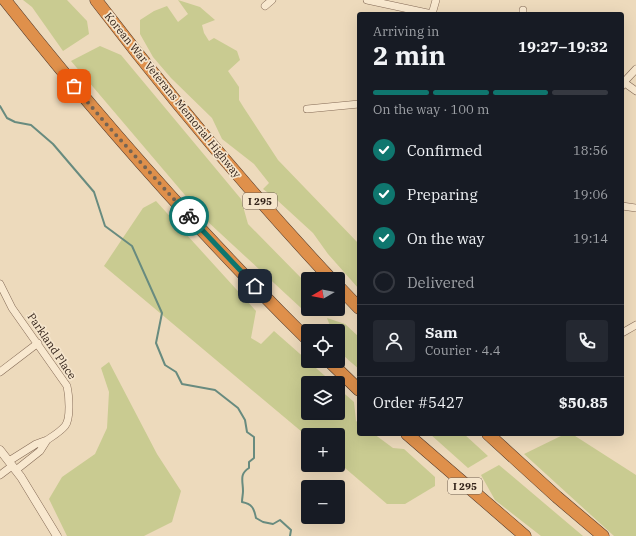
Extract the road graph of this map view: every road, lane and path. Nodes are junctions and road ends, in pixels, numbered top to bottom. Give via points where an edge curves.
1 (5, 0) edge
2 (96, 0) edge
3 (100, 0) edge
4 (272, 0) edge
5 (367, 0) edge
6 (436, 0) edge
7 (266, 6) dead end
8 (423, 12) edge
9 (433, 12) edge
10 (109, 16) junction
11 (636, 69) edge
12 (624, 82) edge
13 (624, 84) edge
14 (636, 91) edge
15 (357, 104) edge
16 (306, 109) dead end
17 (624, 206) edge
18 (636, 208) edge
19 (325, 272) edge
20 (0, 284) edge
21 (345, 293) edge
22 (357, 306) edge
23 (636, 325) edge
24 (624, 332) edge
25 (301, 333) edge
26 (38, 344) junction
27 (336, 368) edge
28 (0, 372) edge
29 (357, 388) edge
30 (409, 436) edge
31 (490, 436) edge
32 (47, 440) junction
33 (0, 450) edge
34 (12, 466) junction
35 (0, 475) edge
36 (57, 536) edge
37 (525, 536) edge
38 (604, 536) edge

1 - 25 highway via 108,126 239,270
2 - 10 highway, Korean War Veterans Memorial Highway / I 295
3 - 10 highway
4 - 7 street
5 - 8 street
6 - 9 street
10 - 19 highway, Korean War Veterans Memorial Highway / I 295 via 221,156
11 - 12 street
13 - 14 street
15 - 16 street
17 - 18 street
20 - 26 street, Parkland Place via 12,308
21 - 22 highway
23 - 24 street
26 - 28 street
26 - 32 street, Parkland Place via 63,377 69,395 68,420 65,426
27 - 29 highway
30 - 37 highway, I 295
31 - 38 highway
32 - 34 street, Parkland Place via 36,444
32 - 34 street, Parkland Place via 40,451
33 - 34 street
34 - 35 street
34 - 36 street

